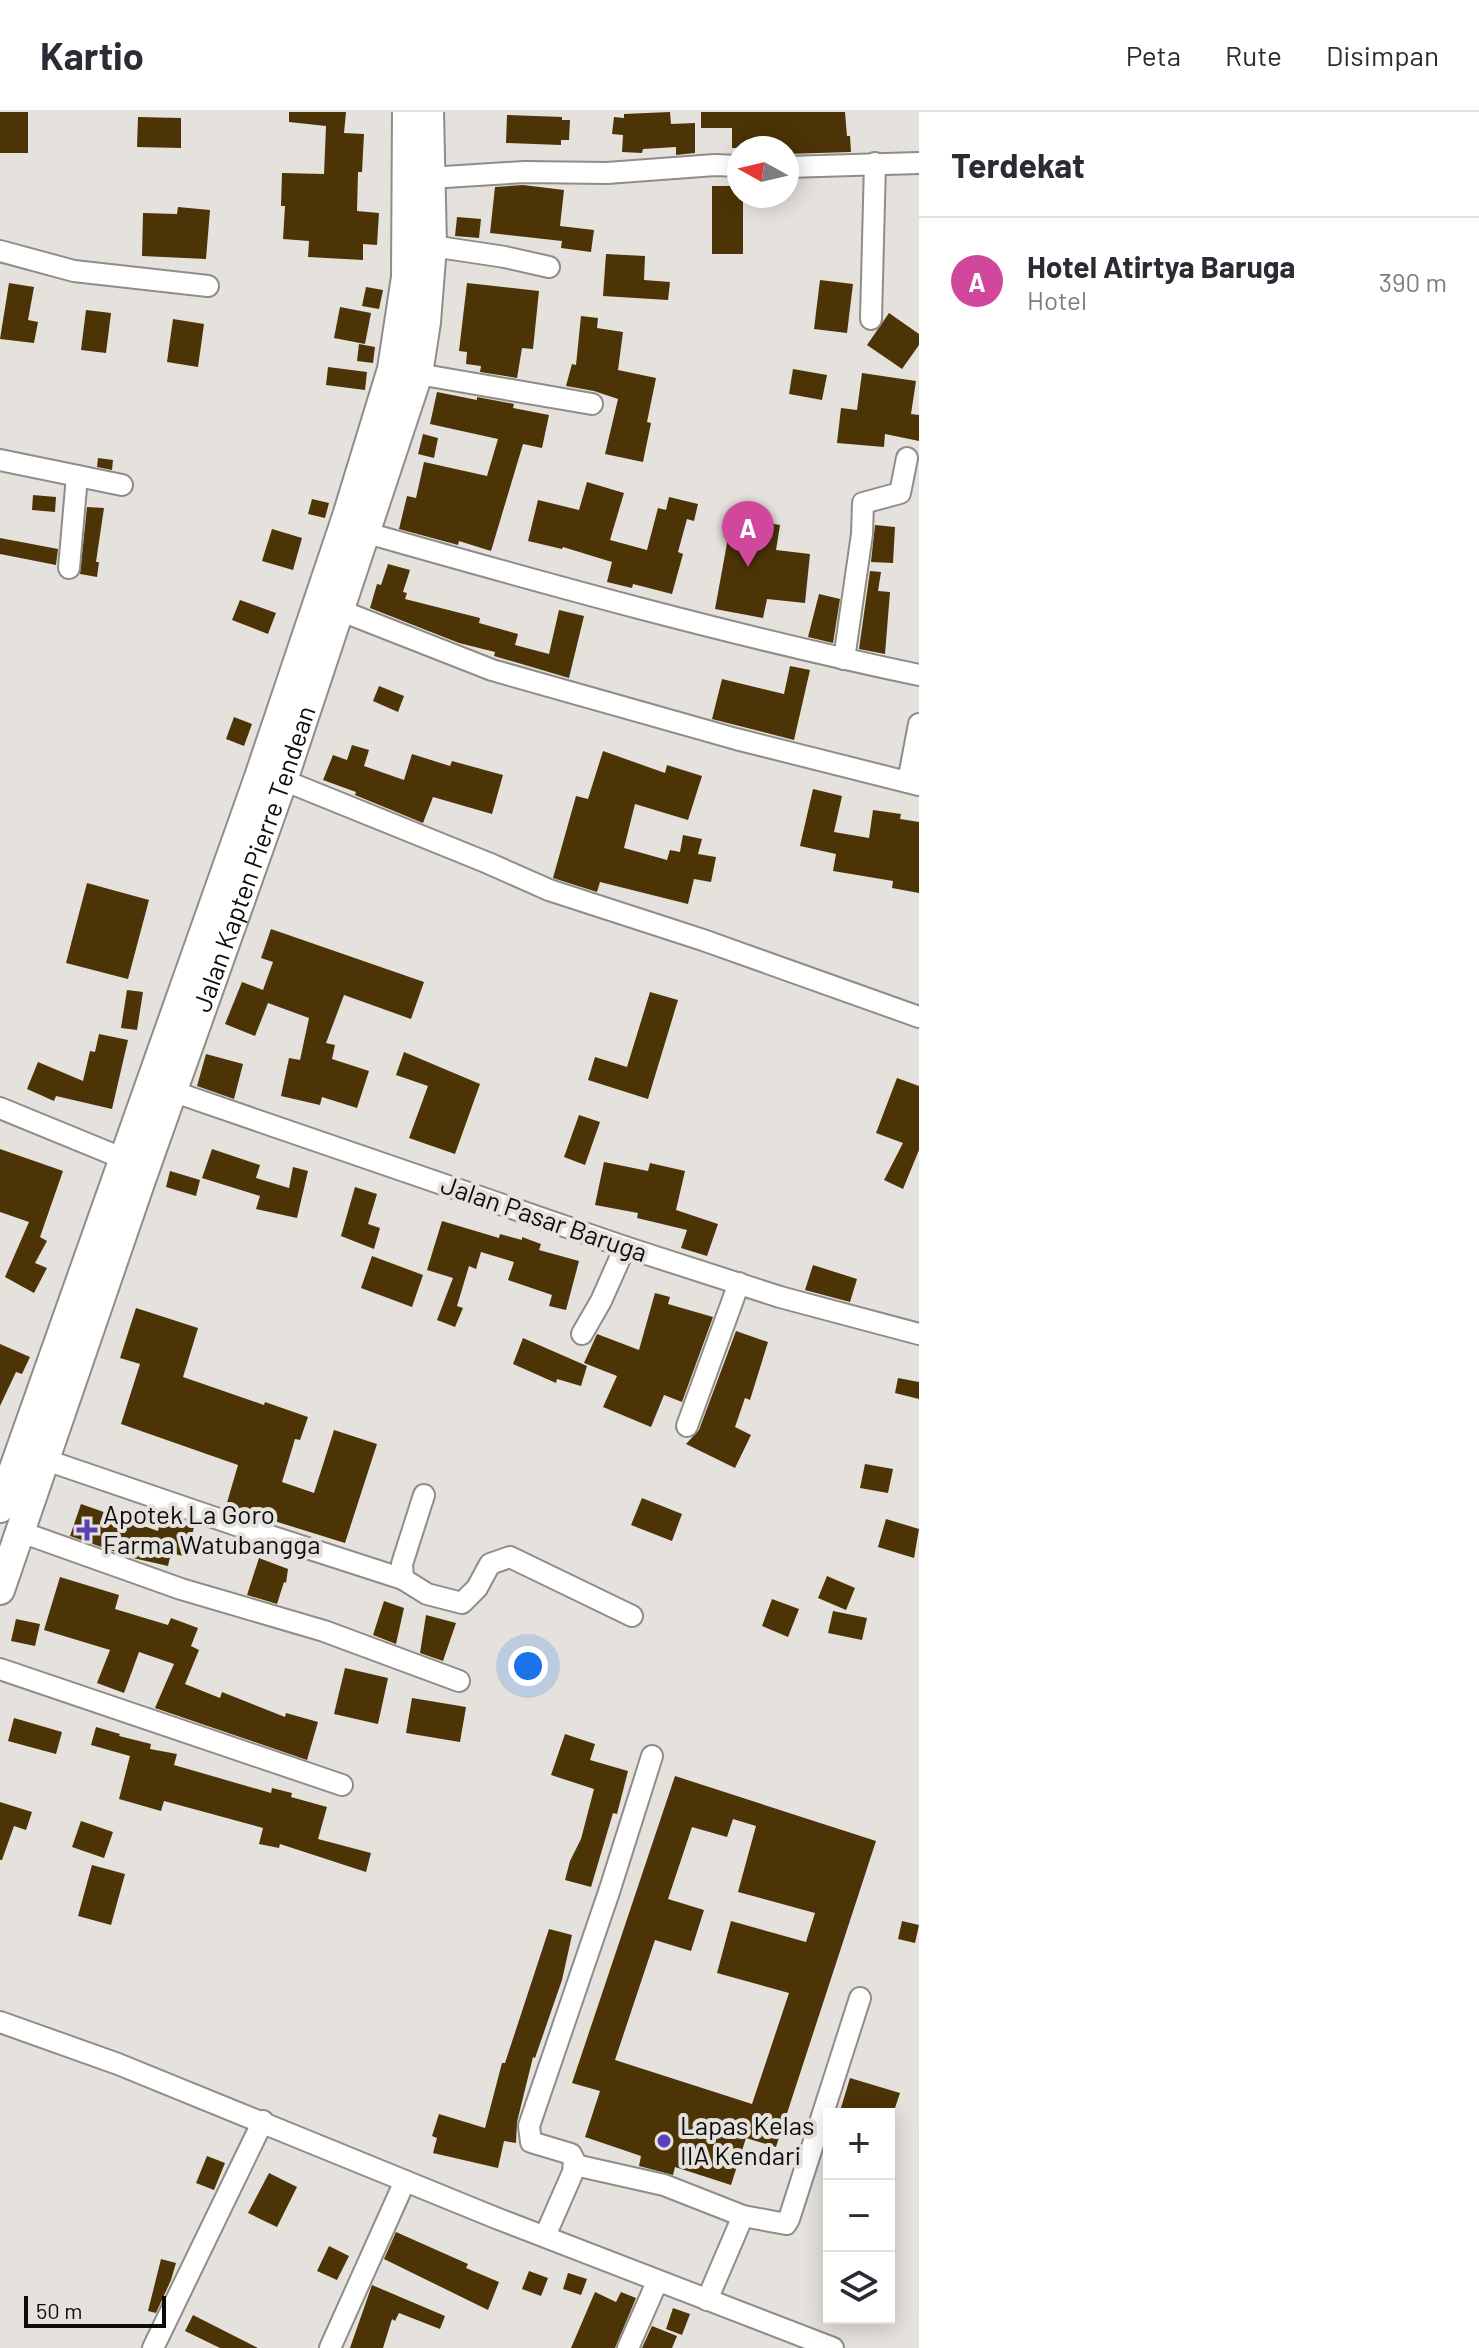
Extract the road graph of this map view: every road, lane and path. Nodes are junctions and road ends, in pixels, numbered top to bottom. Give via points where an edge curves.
1 (407, 112) edge
2 (429, 112) edge
3 (875, 163) junction
4 (919, 163) edge
5 (727, 166) edge
6 (799, 166) edge
7 (429, 178) junction
8 (432, 246) junction
9 (0, 251) edge
10 (549, 267) dead end
11 (208, 286) dead end
12 (871, 319) dead end
13 (418, 374) junction
14 (592, 404) dead end
15 (907, 458) dead end
16 (0, 460) edge
17 (77, 476) junction
18 (122, 485) dead end
19 (367, 533) junction
20 (69, 568) dead end
21 (339, 610) junction
22 (844, 659) junction
23 (919, 675) edge
24 (919, 724) edge
25 (283, 780) junction
26 (913, 784) edge
27 (919, 1017) edge
28 (162, 1087) junction
29 (0, 1108) edge
30 (122, 1158) junction
31 (625, 1247) junction
32 (739, 1283) junction
33 (582, 1334) dead end
34 (919, 1334) edge
35 (687, 1426) dead end
36 (46, 1460) junction
37 (424, 1495) dead end
38 (0, 1508) edge
39 (21, 1532) junction
40 (403, 1579) junction
41 (0, 1590) edge
42 (632, 1616) dead end
43 (0, 1669) edge
44 (459, 1681) dead end
45 (652, 1756) dead end
46 (342, 1785) dead end
47 (860, 1998) dead end
48 (0, 2022) edge
49 (263, 2121) junction
50 (575, 2165) junction
51 (405, 2181) junction
52 (743, 2216) junction
53 (545, 2236) junction
54 (657, 2282) junction
55 (707, 2300) junction
56 (778, 2339) edge
57 (153, 2348) edge
58 (330, 2348) edge
59 (628, 2348) edge
60 (833, 2348) edge

1 - 28 highway, Jalan Kapten Pierre Tendean via 406,277 392,369
2 - 7 highway, Jalan Kapten Pierre Tendean
3 - 4 street
3 - 6 street
3 - 12 street
5 - 7 street
7 - 8 highway, Jalan Kapten Pierre Tendean
8 - 10 street
8 - 13 highway, Jalan Kapten Pierre Tendean
9 - 11 street via 74,271
13 - 14 street
13 - 19 highway, Jalan Kapten Pierre Tendean
15 - 22 street via 900,493 863,503
16 - 17 street
17 - 18 street
17 - 20 street
19 - 21 highway, Jalan Kapten Pierre Tendean
19 - 22 street via 642,611
21 - 25 highway, Jalan Kapten Pierre Tendean
21 - 26 street via 492,670
22 - 23 street
24 - 26 street
25 - 27 street via 549,890
25 - 28 highway, Jalan Kapten Pierre Tendean
28 - 30 highway, Jalan Kapten Pierre Tendean
28 - 31 street, Jalan Pasar Baruga
28 - 36 highway, Jalan Kapten Pierre Tendean
29 - 30 street
30 - 38 highway, Jalan Kapten Pierre Tendean
31 - 32 street, Jalan Pasar Baruga
31 - 33 street
32 - 34 street, Jalan Pasar Baruga
32 - 35 street
36 - 39 highway, Jalan Kapten Pierre Tendean
36 - 40 street
37 - 40 street via 402,1564
39 - 41 highway, Jalan Kapten Pierre Tendean
39 - 44 street
40 - 42 street via 427,1594 462,1603 490,1564 510,1557
43 - 46 street
45 - 50 street via 529,2126 531,2142 571,2154
47 - 52 street via 789,2219 780,2224
48 - 49 street
49 - 51 street
49 - 57 street
50 - 52 street via 664,2185
50 - 53 street
51 - 53 street
51 - 58 street
52 - 55 street
53 - 54 street
54 - 55 street
54 - 59 street
55 - 56 street
56 - 60 street

